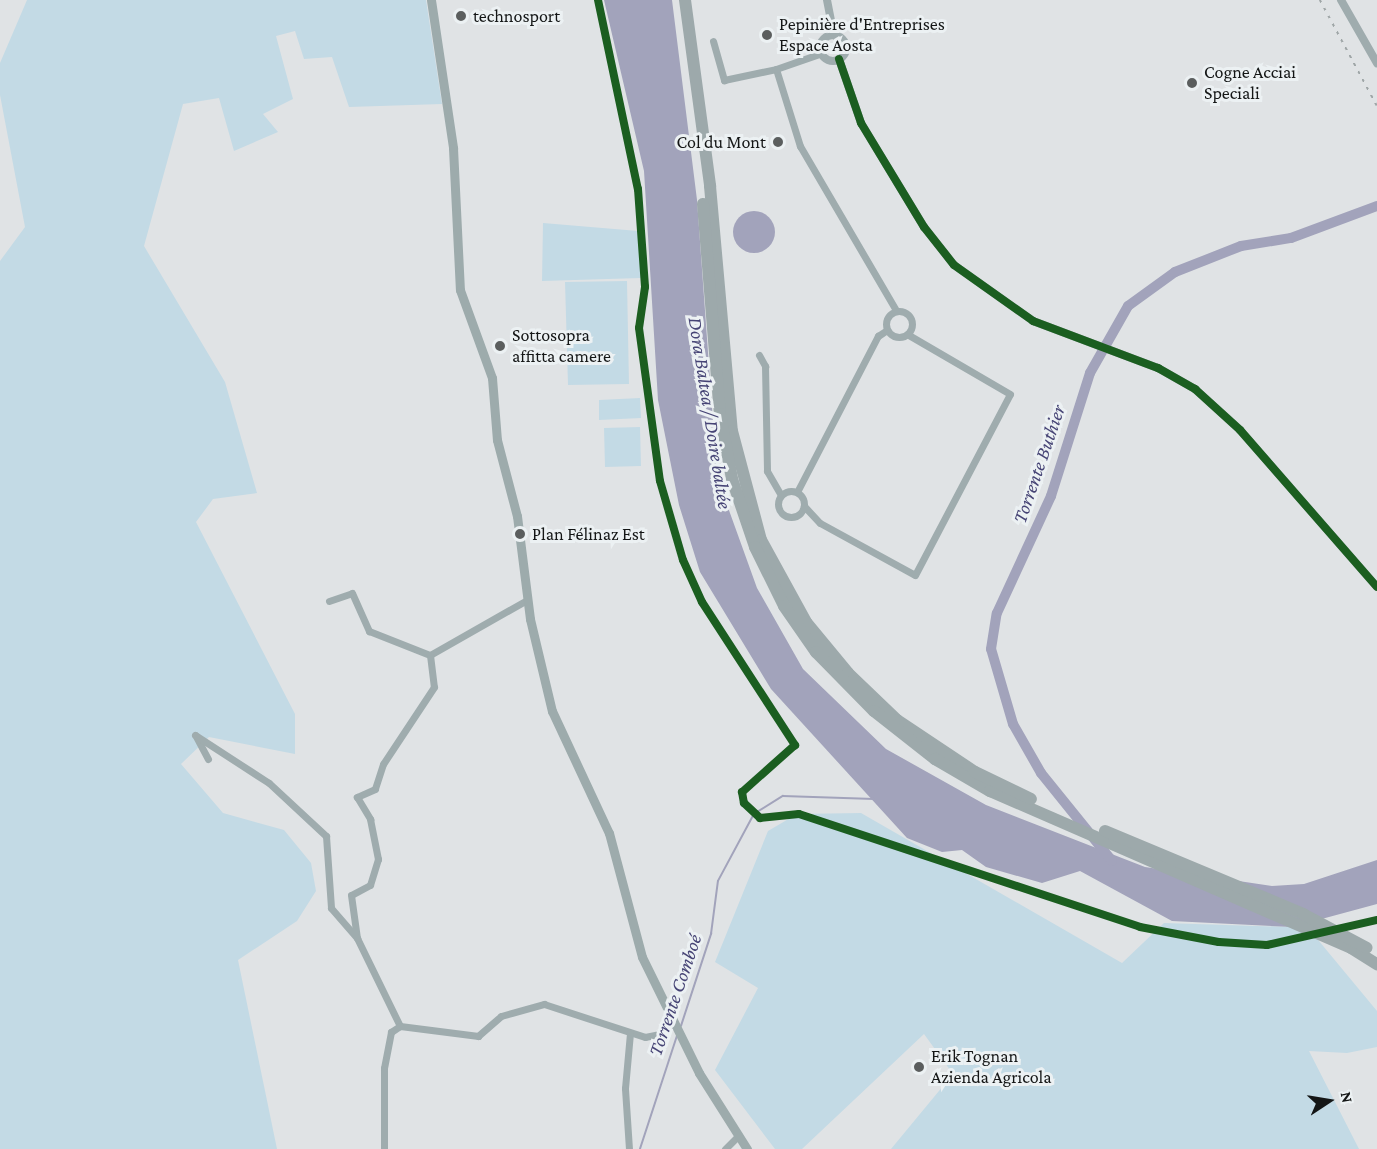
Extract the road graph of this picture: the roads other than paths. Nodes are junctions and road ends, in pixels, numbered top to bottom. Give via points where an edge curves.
1 (431, 0) edge
2 (677, 0) edge
3 (685, 0) edge
4 (827, 0) edge
5 (1341, 0) edge
6 (834, 35) junction
7 (713, 41) dead end
8 (822, 53) junction
9 (839, 59) junction
10 (1377, 63) edge
11 (776, 69) junction
12 (896, 310) junction
13 (887, 330) junction
14 (907, 334) junction
15 (759, 354) dead end
16 (797, 492) junction
17 (781, 495) junction
18 (804, 506) junction
19 (1377, 587) edge
20 (527, 600) junction
21 (329, 601) dead end
22 (430, 655) junction
23 (208, 759) dead end
24 (357, 938) junction
25 (1372, 951) edge
26 (1377, 964) edge
27 (670, 1018) junction
28 (400, 1026) junction
29 (630, 1033) junction
30 (738, 1136) junction
31 (384, 1149) edge
32 (629, 1149) edge
33 (725, 1149) edge
34 (747, 1149) edge

1 - 20 main road via 453,148 458,280 492,378 497,440 517,516
2 - 26 highway, bridge via 702,189 720,414 742,513 768,577 816,652 874,711 935,759 990,790 1351,948
3 - 25 highway, bridge via 710,186 732,431 761,540 806,622 848,673 897,720 975,772 1303,914
4 - 6 street
5 - 10 street
6 - 8 street via 825,38
6 - 9 street via 846,45
7 - 11 street via 724,80
8 - 9 street
8 - 11 street
9 - 19 street via 861,123 924,227 954,265 1015,312 1177,377 1215,405
11 - 12 street via 800,146
12 - 13 street via 887,318
12 - 14 street via 911,318
13 - 14 street via 899,337
13 - 16 street via 878,336
14 - 18 street via 1010,394 915,575 820,523
15 - 17 street via 765,366 767,471
16 - 17 street
16 - 18 street
17 - 18 street via 778,504 785,516 799,514
20 - 22 street
20 - 27 main road via 552,711 609,832 634,933
21 - 22 street via 352,592 369,631
22 - 24 street via 434,687 383,764 375,789 357,797 370,819 378,858 370,885 351,894
23 - 24 street via 195,735 269,783 326,836 331,908
24 - 28 street
27 - 29 street via 659,1034
27 - 30 main road
28 - 29 street via 478,1036 501,1016 544,1004
28 - 31 street via 391,1032 384,1068
29 - 32 street via 625,1088
30 - 33 street
30 - 34 main road

